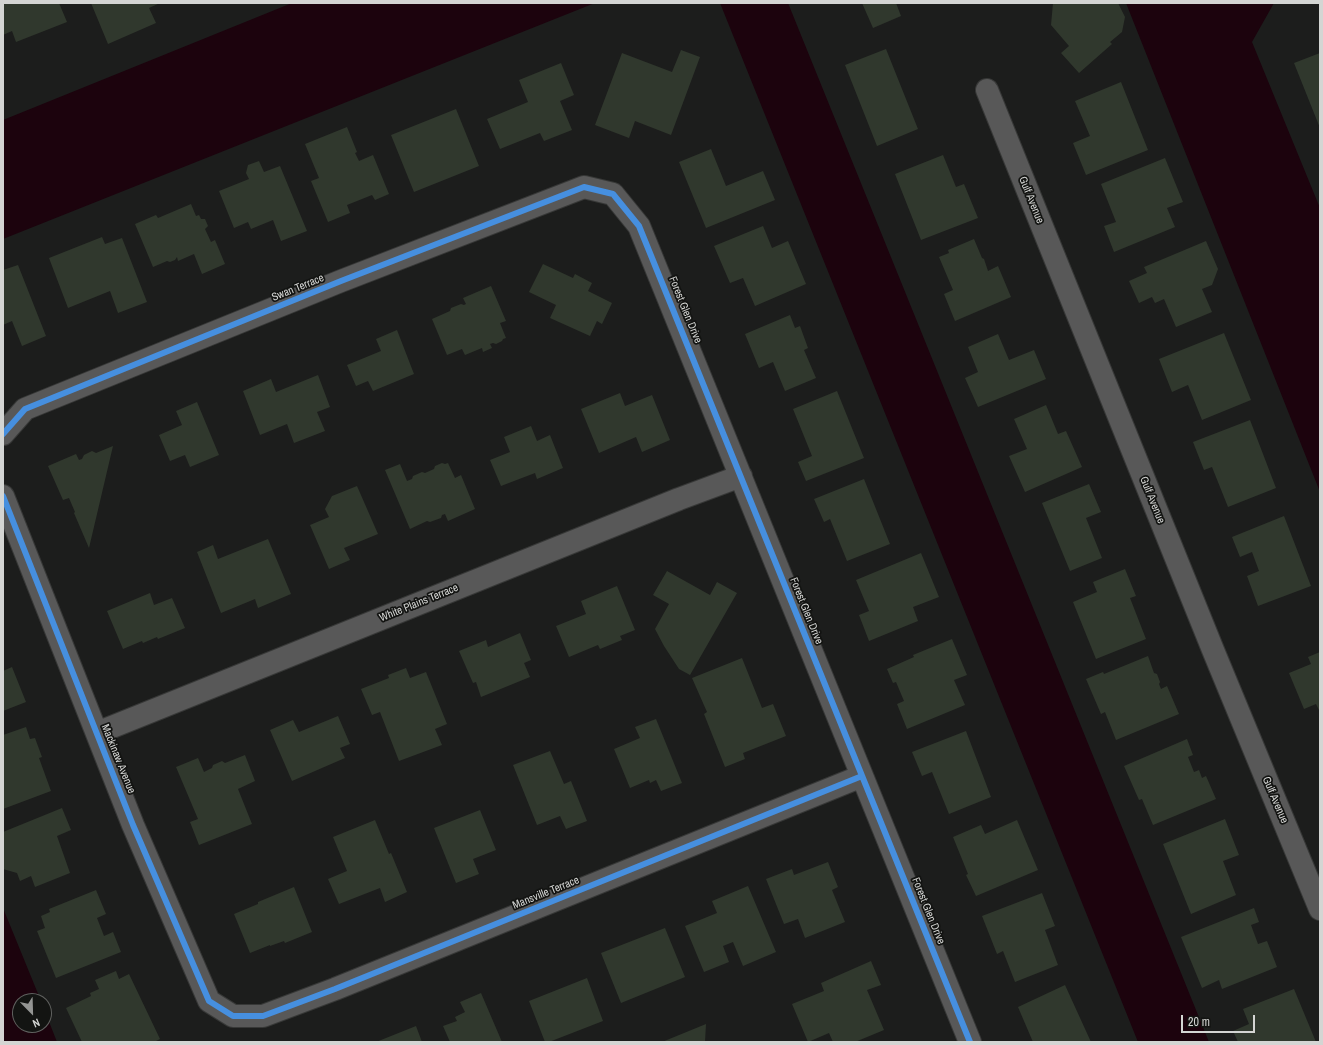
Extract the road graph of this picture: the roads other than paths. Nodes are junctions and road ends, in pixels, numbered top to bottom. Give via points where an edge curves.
1 (987, 90) dead end
2 (613, 194) joint
3 (3, 434) edge
4 (741, 476) junction
5 (3, 496) edge
6 (97, 733) junction
7 (862, 776) junction
8 (1320, 910) edge
9 (234, 1016) joint
10 (970, 1042) edge

1 - 8 street, Gulf Avenue via 1212,650
2 - 3 street, Swan Terrace via 584,188 341,281 25,409
2 - 4 street, Forest Glen Drive via 640,226
4 - 6 street, White Plains Terrace
4 - 7 street, Forest Glen Drive
5 - 6 street, Mackinaw Avenue
6 - 9 street, Mackinaw Avenue via 133,825 209,1000
7 - 9 street, Mansville Terrace via 335,989 263,1016
7 - 10 street, Forest Glen Drive

